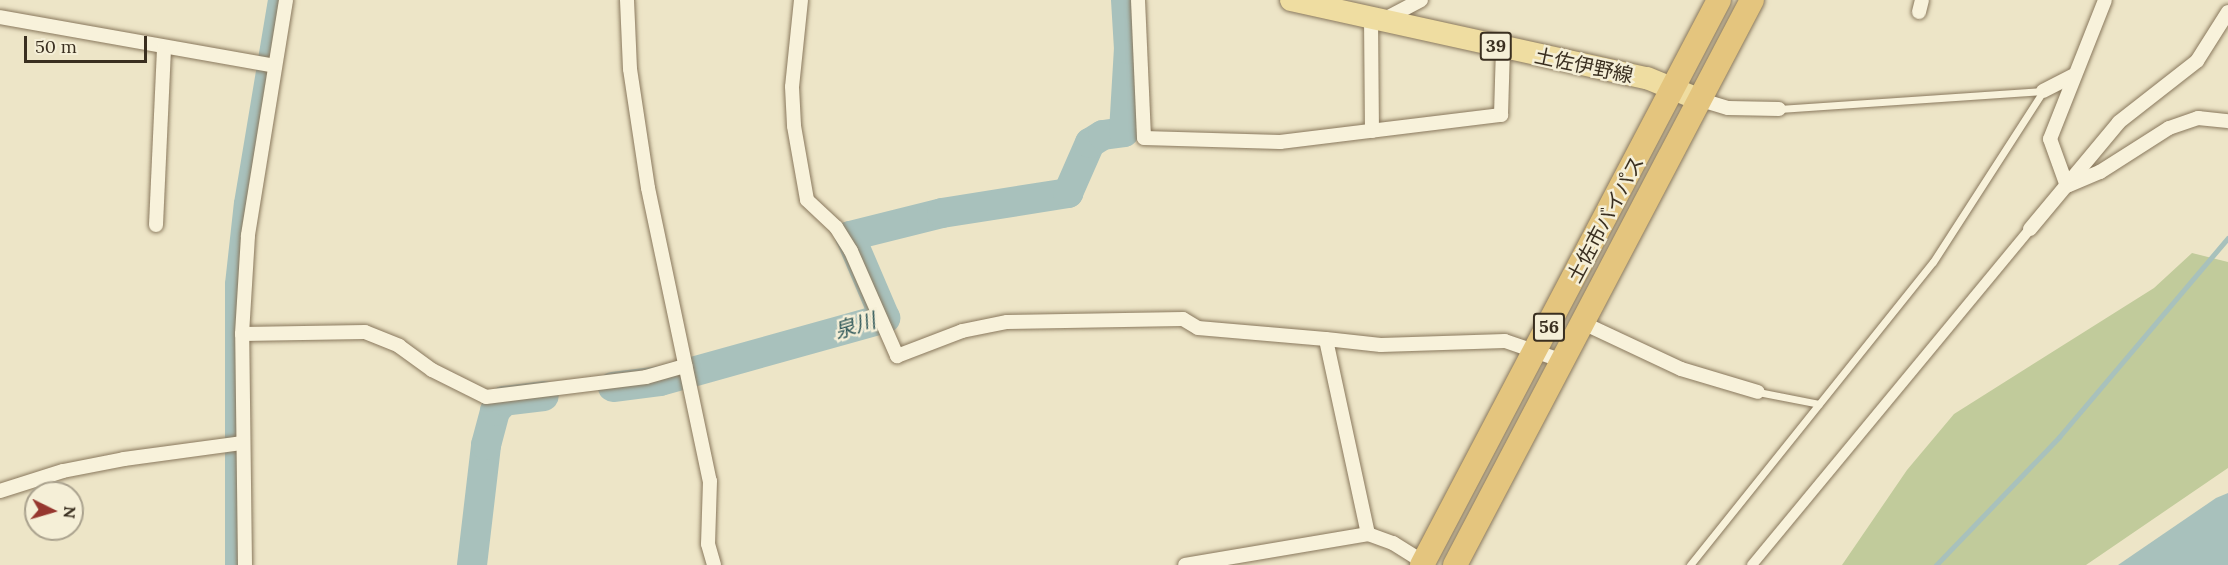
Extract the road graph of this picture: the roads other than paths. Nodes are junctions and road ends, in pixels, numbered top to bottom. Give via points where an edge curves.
1 (286, 0) edge
2 (627, 0) edge
3 (801, 0) edge
4 (1138, 0) edge
5 (1291, 0) edge
6 (1421, 0) edge
7 (1719, 0) edge
8 (1752, 0) edge
9 (2105, 0) edge
10 (2228, 12) edge
11 (0, 17) edge
12 (1376, 19) junction
13 (164, 48) junction
14 (1503, 48) junction
15 (267, 65) junction
16 (2074, 75) junction
17 (1673, 87) junction
18 (2043, 91) junction
19 (1698, 99) junction
20 (1779, 109) joint
21 (2228, 121) edge
22 (1372, 131) junction
23 (2067, 186) junction
24 (156, 225) dead end
25 (2030, 229) joint
26 (1583, 323) junction
27 (242, 334) junction
28 (1326, 339) junction
29 (1536, 350) junction
30 (1563, 362) junction
31 (685, 366) junction
32 (1758, 393) joint
33 (1819, 404) junction
34 (234, 443) junction
35 (0, 491) edge
36 (1368, 534) junction
37 (1425, 564) edge
38 (245, 565) edge
39 (714, 565) edge
40 (1185, 565) edge
41 (1455, 565) edge
42 (1690, 565) edge
43 (1752, 565) edge

1 - 15 street
2 - 31 street via 630,69 648,188
3 - 28 street via 792,87 794,126 807,200 836,227 897,356 962,331 1007,322 1183,320 1198,328
4 - 22 street via 1144,138 1280,142
5 - 12 main road, 土佐伊野線 / 39
6 - 12 street
7 - 17 highway, 土佐市バイパス / 56
8 - 19 highway, 土佐市バイパス / 56
9 - 16 street
10 - 23 street via 2197,61 2119,122
11 - 13 street
12 - 14 main road, 土佐伊野線 / 39
12 - 22 street
13 - 15 street
13 - 24 street
14 - 17 main road, 土佐伊野線 / 39
14 - 22 street via 1501,115
15 - 27 street via 248,235
16 - 18 street
16 - 23 street via 2050,139
17 - 19 main road, 土佐伊野線 / 39
17 - 29 highway, 土佐市バイパス / 56
18 - 20 lane
18 - 33 lane via 1933,262
19 - 20 street via 1728,108
19 - 26 highway, 土佐市バイパス / 56
21 - 23 street via 2198,118 2169,128 2100,172
23 - 25 street
25 - 43 street
26 - 30 highway, 土佐市バイパス / 56
26 - 32 street via 1682,369
27 - 31 street via 365,332 399,346 432,370 486,397 646,377
27 - 34 street
28 - 29 street via 1381,345 1505,341
28 - 36 street
29 - 30 street
29 - 37 highway, 土佐市バイパス / 56
30 - 41 highway, 土佐市バイパス / 56
31 - 39 street via 710,481 708,544
32 - 33 lane
33 - 42 lane
34 - 35 street via 63,471
34 - 38 street
36 - 37 street via 1394,543
36 - 40 street

